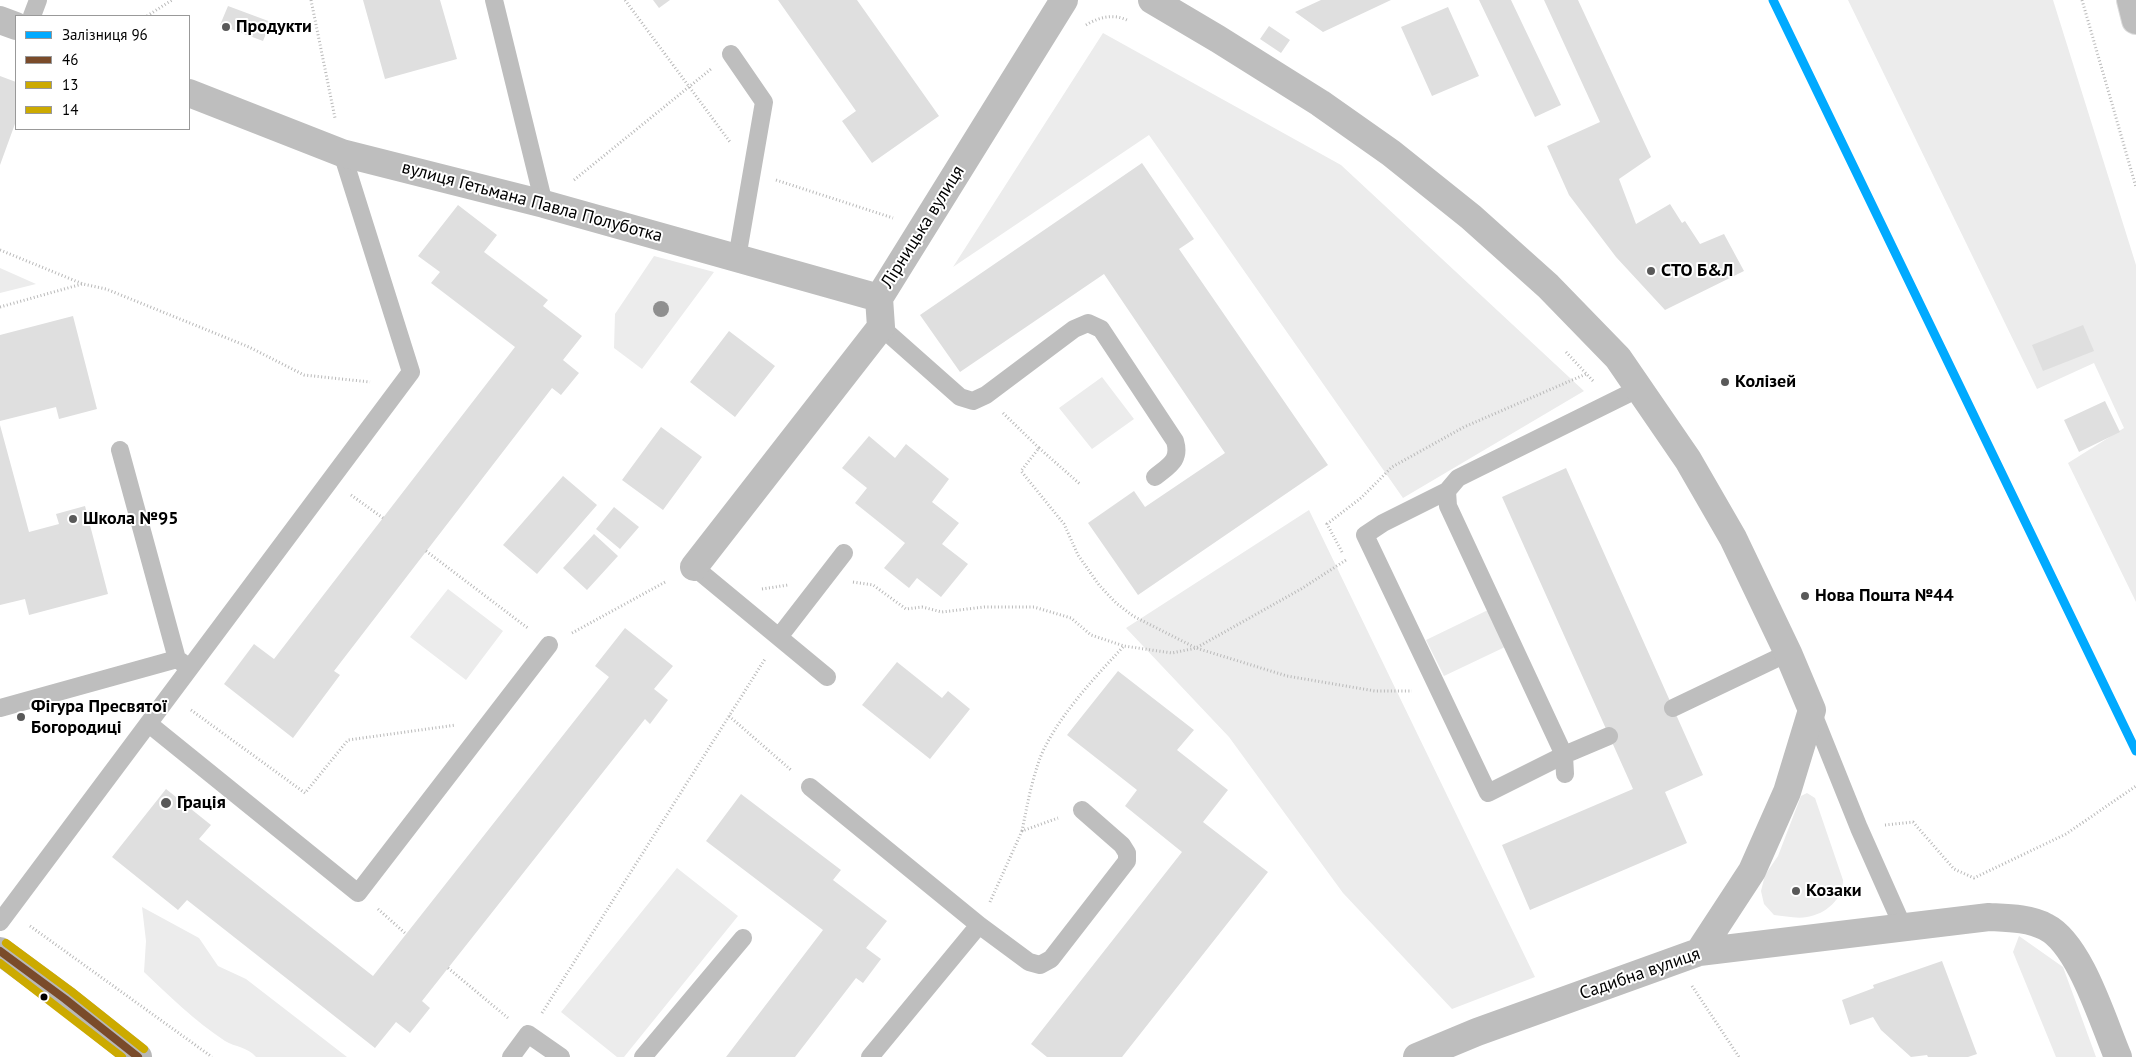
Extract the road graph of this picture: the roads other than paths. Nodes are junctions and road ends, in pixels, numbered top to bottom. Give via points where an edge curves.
1 (38, 0) edge
2 (494, 0) edge
3 (1064, 0) edge
4 (1152, 0) edge
5 (2131, 0) edge
6 (32, 15) edge
7 (0, 20) edge
8 (2136, 20) edge
9 (15, 26) edge
10 (731, 54) road end
11 (190, 94) edge
12 (342, 153) junction
13 (544, 204) junction
14 (737, 258) junction
15 (879, 298) junction
16 (881, 327) junction
17 (1640, 388) junction
18 (120, 450) dead end
19 (1154, 477) dead end
20 (1447, 491) junction
21 (844, 553) dead end
22 (694, 567) joint
23 (779, 637) junction
24 (549, 644) road end
25 (1788, 653) junction
26 (184, 664) junction
27 (826, 677) dead end
28 (0, 708) edge
29 (1673, 708) dead end
30 (1812, 710) junction
31 (149, 724) junction
32 (1609, 736) dead end
33 (1564, 755) junction
34 (1565, 774) dead end
35 (810, 787) road end
36 (1082, 810) road end
37 (4, 916) edge
38 (980, 925) junction
39 (1903, 927) junction
40 (743, 938) dead end
41 (0, 951) edge
42 (1698, 952) junction
43 (138, 1057) edge
44 (511, 1057) edge
45 (561, 1057) edge
46 (643, 1057) edge
47 (870, 1057) edge
48 (1417, 1057) edge
49 (2118, 1057) edge

1 - 6 lane
2 - 13 lane
3 - 15 street, Лірницька вулиця
4 - 17 street via 1303,92 1391,153 1472,217 1548,286 1618,358
5 - 8 street
7 - 9 street
10 - 14 lane via 764,102
11 - 12 street, вулиця Гетьмана Павла Полуботка
12 - 13 street, вулиця Гетьмана Павла Полуботка
12 - 26 lane via 411,372 331,480
13 - 14 street, вулиця Гетьмана Павла Полуботка
14 - 15 street, вулиця Гетьмана Павла Полуботка
15 - 16 street, Лірницька вулиця
16 - 19 lane via 960,397 973,400 986,395 1074,329 1088,323 1101,329 1175,441 1178,451 1174,461
16 - 22 street
17 - 20 lane via 1458,478
17 - 25 street via 1688,460 1732,538
18 - 26 lane
20 - 33 lane via 1448,506
20 - 33 lane via 1383,522 1365,535 1488,794
21 - 23 lane
22 - 23 lane
23 - 27 lane
24 - 31 lane via 358,892
25 - 29 lane
25 - 30 street
26 - 28 lane
26 - 31 lane via 170,696
30 - 39 lane
30 - 42 street via 1787,792 1752,872
31 - 37 lane
32 - 33 lane
33 - 34 lane
35 - 38 lane
36 - 38 lane via 1122,845 1127,861 1051,959 1040,965 1030,962
38 - 47 lane
39 - 42 street, Садибна вулиця
39 - 49 street, Садибна вулиця via 1989,917 2012,918 2046,927 2063,939 2079,965
40 - 46 lane
41 - 43 street
42 - 48 street, Садибна вулиця
44 - 45 lane via 528,1034

